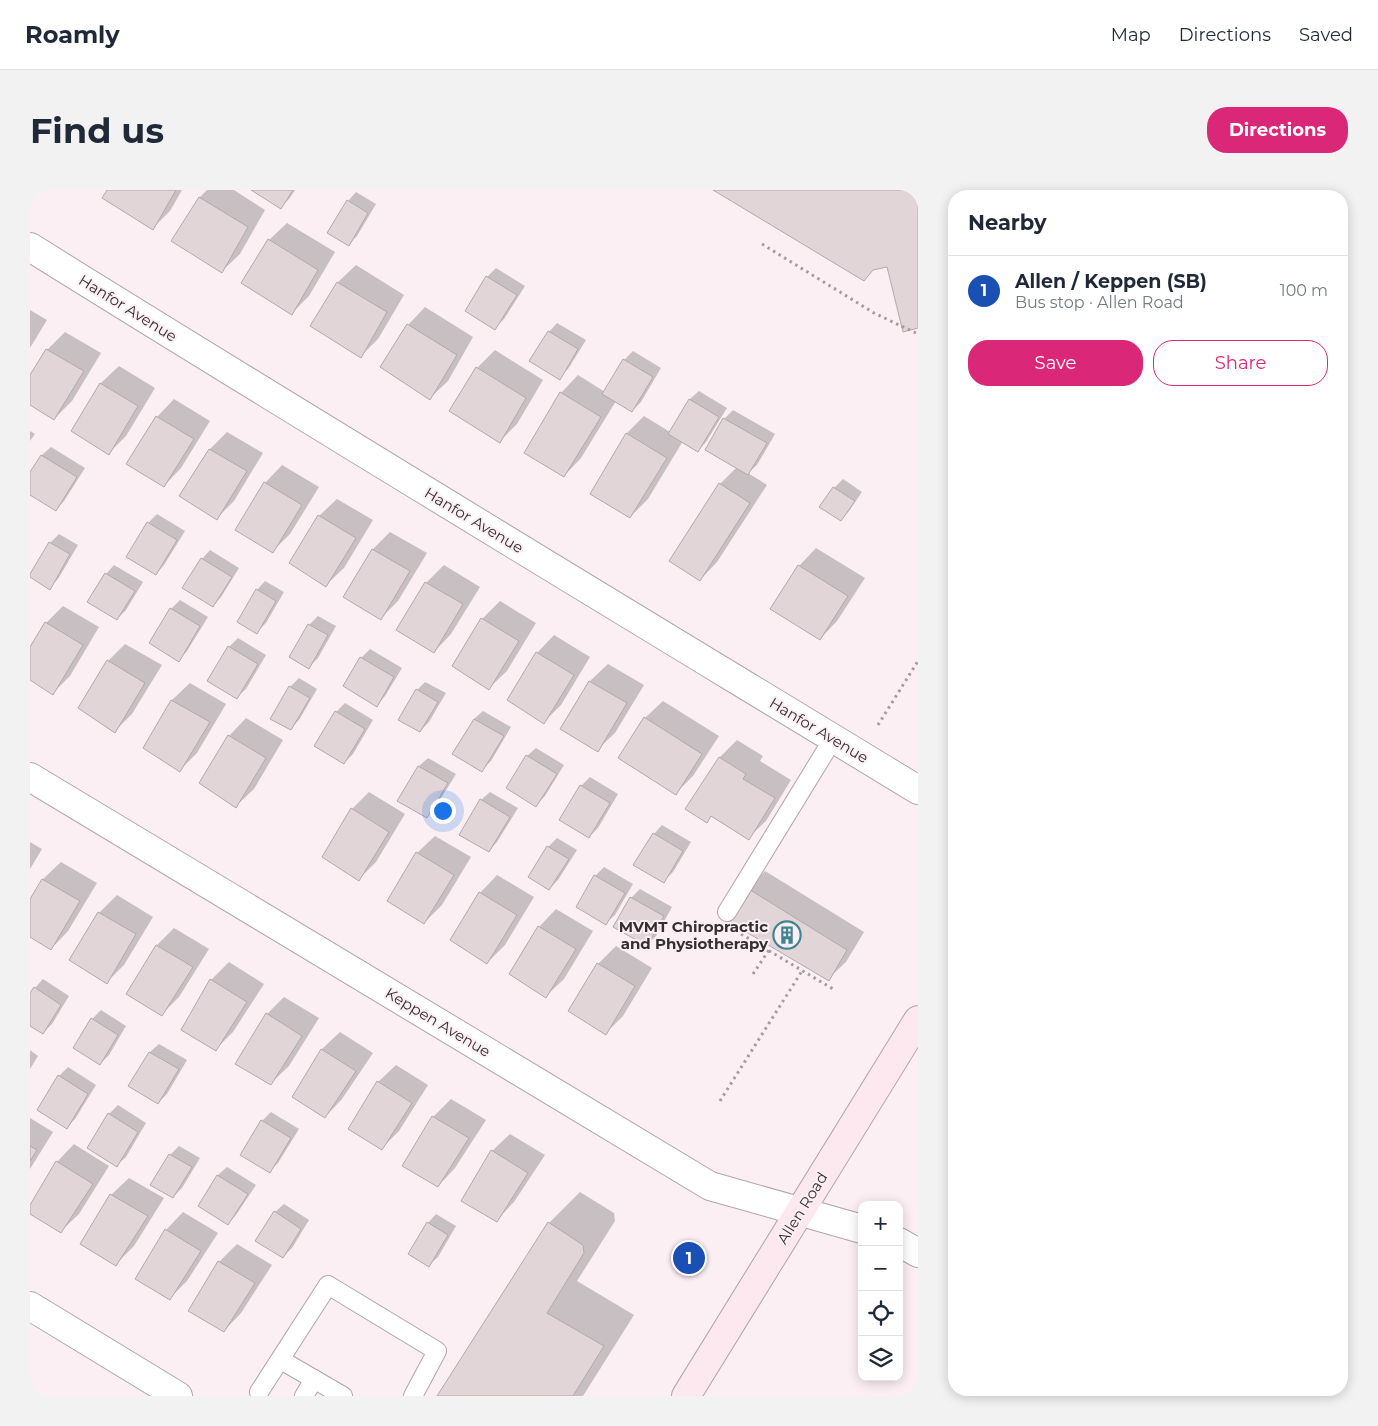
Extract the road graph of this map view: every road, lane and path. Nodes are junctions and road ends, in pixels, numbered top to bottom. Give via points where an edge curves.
1 (762, 244) dead end
2 (30, 248) edge
3 (918, 334) edge
4 (918, 661) edge
5 (878, 725) dead end
6 (833, 739) junction
7 (30, 777) edge
8 (918, 790) edge
9 (727, 912) dead end
10 (740, 934) dead end
11 (768, 950) junction
12 (802, 971) junction
13 (753, 974) dead end
14 (833, 989) dead end
15 (918, 1020) edge
16 (720, 1102) dead end
17 (799, 1212) junction
18 (858, 1228) edge
19 (903, 1244) edge
20 (918, 1253) edge
21 (30, 1306) edge
22 (280, 1360) junction
23 (314, 1379) junction
24 (259, 1392) dead end
25 (178, 1396) edge
26 (304, 1396) edge
27 (343, 1396) edge
28 (413, 1396) edge
29 (686, 1396) edge

1 - 3 path via 874,313
2 - 6 street, Hanfor Avenue
4 - 5 path
6 - 8 street, Hanfor Avenue
6 - 9 lane
7 - 17 street, Keppen Avenue via 710,1186
10 - 11 path
11 - 12 path
11 - 13 path
12 - 14 path
12 - 16 path
15 - 17 main road, Allen Road
17 - 18 street, Keppen Avenue
17 - 29 main road, Allen Road
19 - 20 street
21 - 25 street
22 - 23 lane
22 - 24 lane
22 - 28 lane via 328,1285 437,1351
23 - 26 lane
23 - 27 lane

